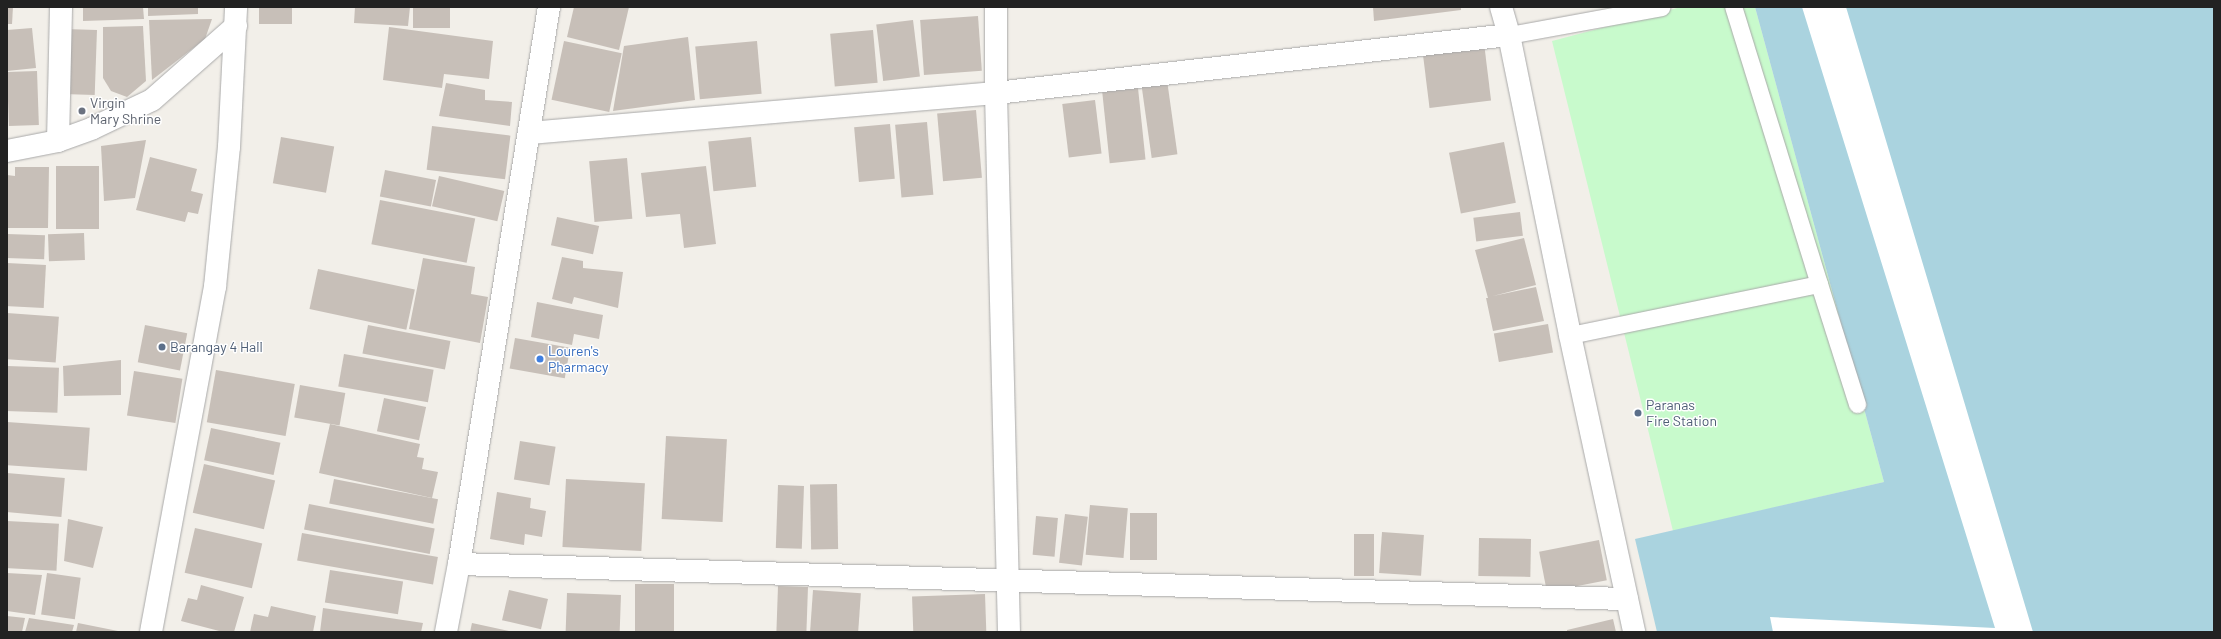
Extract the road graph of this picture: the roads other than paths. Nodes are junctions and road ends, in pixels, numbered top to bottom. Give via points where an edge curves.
1 (61, 7) edge
2 (549, 7) edge
3 (996, 7) edge
4 (1501, 7) edge
5 (1661, 7) edge
6 (1733, 7) edge
7 (236, 16) edge
8 (1510, 35) junction
9 (996, 93) junction
10 (529, 133) junction
11 (58, 141) junction
12 (7, 151) edge
13 (1819, 284) junction
14 (1570, 335) junction
15 (1857, 404) dead end
16 (459, 564) junction
17 (1008, 582) junction
18 (1626, 599) junction
19 (151, 632) edge
20 (446, 632) edge
21 (1009, 632) edge
22 (1634, 632) edge

1 - 11 street
2 - 10 street
3 - 9 street
4 - 8 street
5 - 8 lane
6 - 13 lane
7 - 11 street via 152,100 93,128
7 - 19 street via 229,147 215,287
8 - 9 street
8 - 14 street
9 - 10 street
9 - 17 street
10 - 16 street
11 - 12 street
13 - 14 lane
13 - 15 lane
14 - 18 street
16 - 17 street
16 - 20 street
17 - 18 street
17 - 21 street
18 - 22 street

